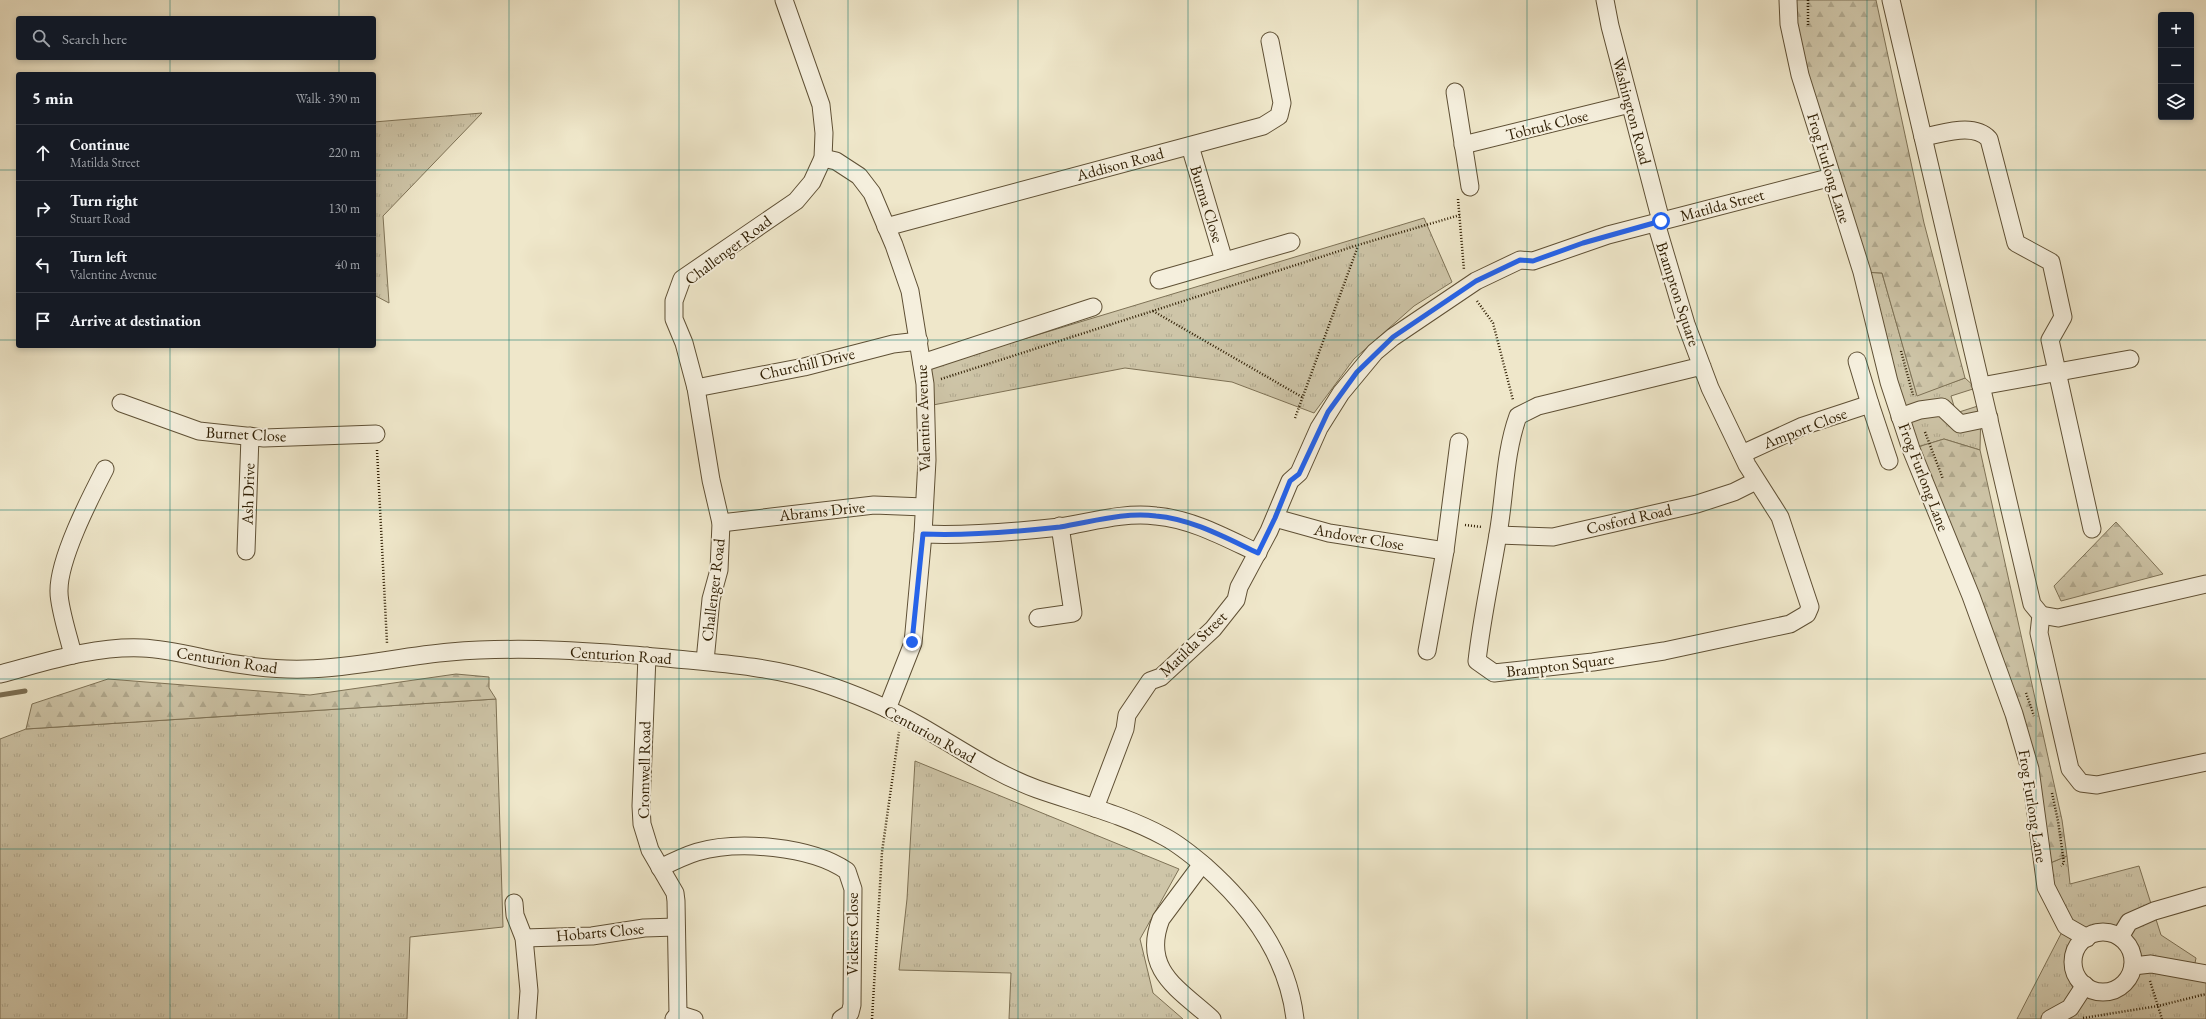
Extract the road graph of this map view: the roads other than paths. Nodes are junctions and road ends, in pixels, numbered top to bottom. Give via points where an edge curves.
1 (784, 0) edge
2 (1605, 0) edge
3 (1788, 0) edge
4 (1891, 0) edge
5 (1270, 41) dead end
6 (1455, 92) dead end
7 (1630, 104) junction
8 (1923, 137) junction
9 (1464, 145) junction
10 (1190, 146) junction
11 (823, 158) junction
12 (1832, 177) junction
13 (1470, 187) dead end
14 (1658, 222) junction
15 (886, 227) junction
16 (1291, 242) dead end
17 (1224, 261) junction
18 (1159, 280) dead end
19 (1093, 307) dead end
20 (919, 341) junction
21 (2130, 359) dead end
22 (1857, 361) dead end
23 (922, 363) junction
24 (1702, 366) junction
25 (2057, 371) junction
26 (1981, 386) junction
27 (696, 388) junction
28 (121, 403) dead end
29 (1870, 404) junction
30 (1908, 414) junction
31 (1989, 418) junction
32 (376, 434) road end
33 (250, 436) junction
34 (1458, 442) dead end
35 (1742, 454) junction
36 (1889, 462) dead end
37 (105, 469) dead end
38 (1756, 481) junction
39 (924, 507) junction
40 (1275, 518) junction
41 (721, 523) junction
42 (1060, 526) junction
43 (2092, 529) dead end
44 (1499, 532) junction
45 (923, 534) junction
46 (246, 551) dead end
47 (1445, 551) junction
48 (1258, 553) junction
49 (2206, 584) edge
50 (2041, 615) junction
51 (1038, 618) dead end
52 (1427, 651) dead end
53 (73, 655) junction
54 (647, 656) junction
55 (705, 661) junction
56 (0, 674) edge
57 (894, 712) junction
58 (2206, 762) edge
59 (1095, 808) junction
60 (1202, 864) junction
61 (660, 868) junction
62 (2206, 896) edge
63 (514, 903) dead end
64 (676, 926) junction
65 (2120, 937) junction
66 (524, 938) junction
67 (2086, 938) junction
68 (2133, 966) junction
69 (2206, 974) edge
70 (2085, 985) junction
71 (682, 1017) edge
72 (527, 1019) edge
73 (841, 1019) edge
74 (1212, 1019) edge
75 (1295, 1019) edge
76 (2050, 1019) edge

1 - 11 street, Challenger Road via 821,104
2 - 7 street, Washington Road
3 - 12 street, Frog Furlong Lane via 1789,24 1800,75
4 - 8 street
5 - 10 street, Addison Road via 1282,103 1279,116 1263,126
6 - 9 street
7 - 9 street, Tobruk Close
7 - 14 street, Washington Road
8 - 25 street via 1969,129 1983,133 1989,139 2016,243 2051,262 2063,317 2050,340
8 - 26 street
9 - 13 street
10 - 15 street, Addison Road
10 - 17 street, Burma Close
11 - 15 street, Valentine Avenue via 836,161 859,176 872,194
11 - 27 street, Challenger Road via 812,182 796,201 682,279 674,301 674,319
12 - 14 street, Matilda Street
12 - 30 street, Frog Furlong Lane via 1862,272 1889,382
14 - 24 street, Brampton Square via 1686,324
14 - 40 street, Matilda Street via 1583,243 1533,261 1520,260 1466,288 1393,337 1357,372 1319,428 1299,474 1290,481
15 - 20 street, Valentine Avenue via 910,291
16 - 17 street, Burma Close
17 - 18 street, Burma Close
19 - 23 street
20 - 23 street, Valentine Avenue
20 - 27 street, Churchill Drive via 893,344 804,367
21 - 25 street
22 - 29 street
23 - 39 street, Valentine Avenue via 927,460
24 - 35 street, Brampton Square
24 - 44 street, Brampton Square via 1538,406 1518,416 1511,435
25 - 26 street
25 - 43 street
26 - 31 street
27 - 41 street, Challenger Road via 711,480
28 - 33 street, Burnet Close via 199,431
29 - 35 street, Amport Close via 1803,426
29 - 36 street
30 - 31 street via 1942,407 1960,424
30 - 67 street, Frog Furlong Lane via 1911,449 1971,596 2014,714 2030,769 2046,887 2066,926
31 - 50 street via 2032,604
32 - 33 street, Burnet Close via 264,438
33 - 46 street, Ash Drive
34 - 47 street
35 - 38 street, Brampton Square
37 - 53 street via 85,508 65,559 59,592
38 - 44 street, Cosford Road via 1734,492 1697,504 1553,537
38 - 44 street, Brampton Square via 1780,517 1810,608 1807,614 1790,624 1664,651 1494,673 1477,661 1480,631
39 - 41 street, Abrams Drive via 874,505
39 - 45 street, Valentine Avenue
40 - 47 street, Andover Close via 1329,533
40 - 48 street, Matilda Street
41 - 55 street, Challenger Road via 719,570 711,599
42 - 45 street via 964,536
42 - 48 street via 1131,514 1157,516 1216,533
42 - 51 street via 1073,613
45 - 57 street, Valentine Avenue via 912,642
47 - 52 street
48 - 59 street, Matilda Street via 1239,587 1236,600 1223,617 1161,677 1150,681 1127,715 1125,730
49 - 50 street via 2058,618
50 - 58 street via 2039,633 2070,769 2080,782 2098,785
53 - 54 street, Centurion Road via 119,648 144,648 249,666 308,669 370,664 471,650 585,650
53 - 56 street, Centurion Road
54 - 55 street, Centurion Road
54 - 61 street, Cromwell Road via 640,806 645,839
55 - 57 street, Centurion Road via 762,668 814,680
57 - 59 street, Centurion Road via 973,759 1015,780
59 - 60 street, Centurion Road via 1166,837
60 - 74 street via 1161,919 1156,930 1154,948 1163,974
60 - 75 street, Centurion Road via 1236,894 1253,915 1282,970 1290,991
61 - 64 street, Cromwell Road via 675,893
61 - 73 street, Vickers Close via 697,852 742,847 793,851 847,871 853,889 852,1005 850,1014
62 - 65 street via 2154,911 2129,922
63 - 66 street via 515,915
64 - 66 street, Hobarts Close via 592,936
64 - 71 street, Cromwell Road
65 - 67 street via 2099,932
65 - 68 street via 2130,948
66 - 72 street via 529,991
67 - 70 street via 2077,948 2074,958 2076,973
68 - 69 street via 2151,964
68 - 70 street via 2129,977 2118,988 2098,991
70 - 76 street via 2070,1008

